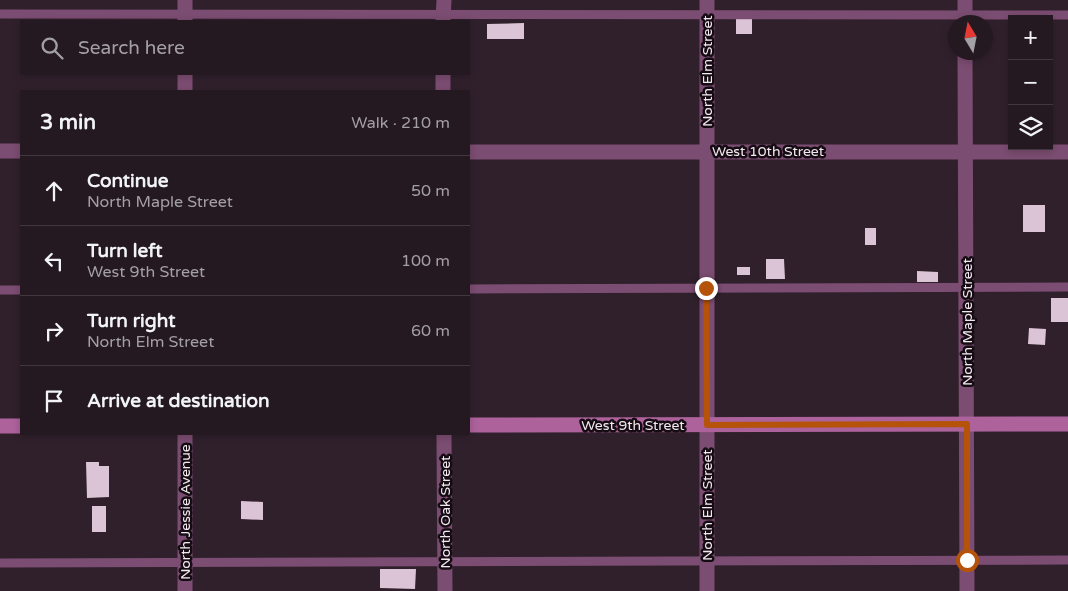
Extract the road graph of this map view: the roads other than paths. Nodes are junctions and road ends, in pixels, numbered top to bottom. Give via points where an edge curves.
1 (707, 7) edge
2 (185, 12) edge
3 (443, 12) edge
4 (965, 12) edge
5 (0, 14) edge
6 (1068, 15) edge
7 (965, 60) edge
8 (185, 75) edge
9 (443, 75) edge
10 (185, 90) edge
11 (442, 90) edge
12 (0, 151) edge
13 (20, 151) edge
14 (470, 152) edge
15 (706, 152) junction
16 (966, 152) junction
17 (1068, 152) edge
18 (967, 287) junction
19 (1068, 287) edge
20 (470, 288) edge
21 (706, 288) junction
22 (0, 290) edge
23 (20, 290) edge
24 (967, 424) junction
25 (1068, 424) edge
26 (470, 425) edge
27 (707, 425) junction
28 (0, 426) edge
29 (20, 426) edge
30 (185, 435) edge
31 (444, 435) edge
32 (967, 560) junction
33 (1068, 560) edge
34 (707, 561) junction
35 (445, 562) junction
36 (0, 563) edge
37 (185, 563) junction
38 (185, 591) edge
39 (445, 591) edge
40 (707, 591) edge
41 (967, 591) edge

1 - 3 lane
1 - 4 lane
1 - 15 street, North Elm Street
2 - 3 lane
2 - 5 lane
4 - 6 lane
7 - 16 street, North Maple Street
8 - 10 street
9 - 11 street
12 - 13 street
14 - 15 street, West 10th Street
15 - 16 street, West 10th Street
15 - 21 street, North Elm Street
16 - 17 street, West 10th Street
16 - 18 street, North Maple Street
18 - 19 lane
18 - 21 lane
18 - 24 street, North Maple Street
20 - 21 lane
21 - 27 street, North Elm Street
22 - 23 lane
24 - 25 street, West 9th Street
24 - 27 street, West 9th Street
24 - 32 street, North Maple Street
26 - 27 street, West 9th Street
27 - 34 street, North Elm Street
28 - 29 street
30 - 37 street, North Jessie Avenue
31 - 35 street, North Oak Street
32 - 33 lane
32 - 34 lane
32 - 41 street, North Maple Street
34 - 35 lane
34 - 40 street, North Elm Street
35 - 37 lane
35 - 39 street, North Oak Street
36 - 37 lane
37 - 38 street, North Jessie Avenue

